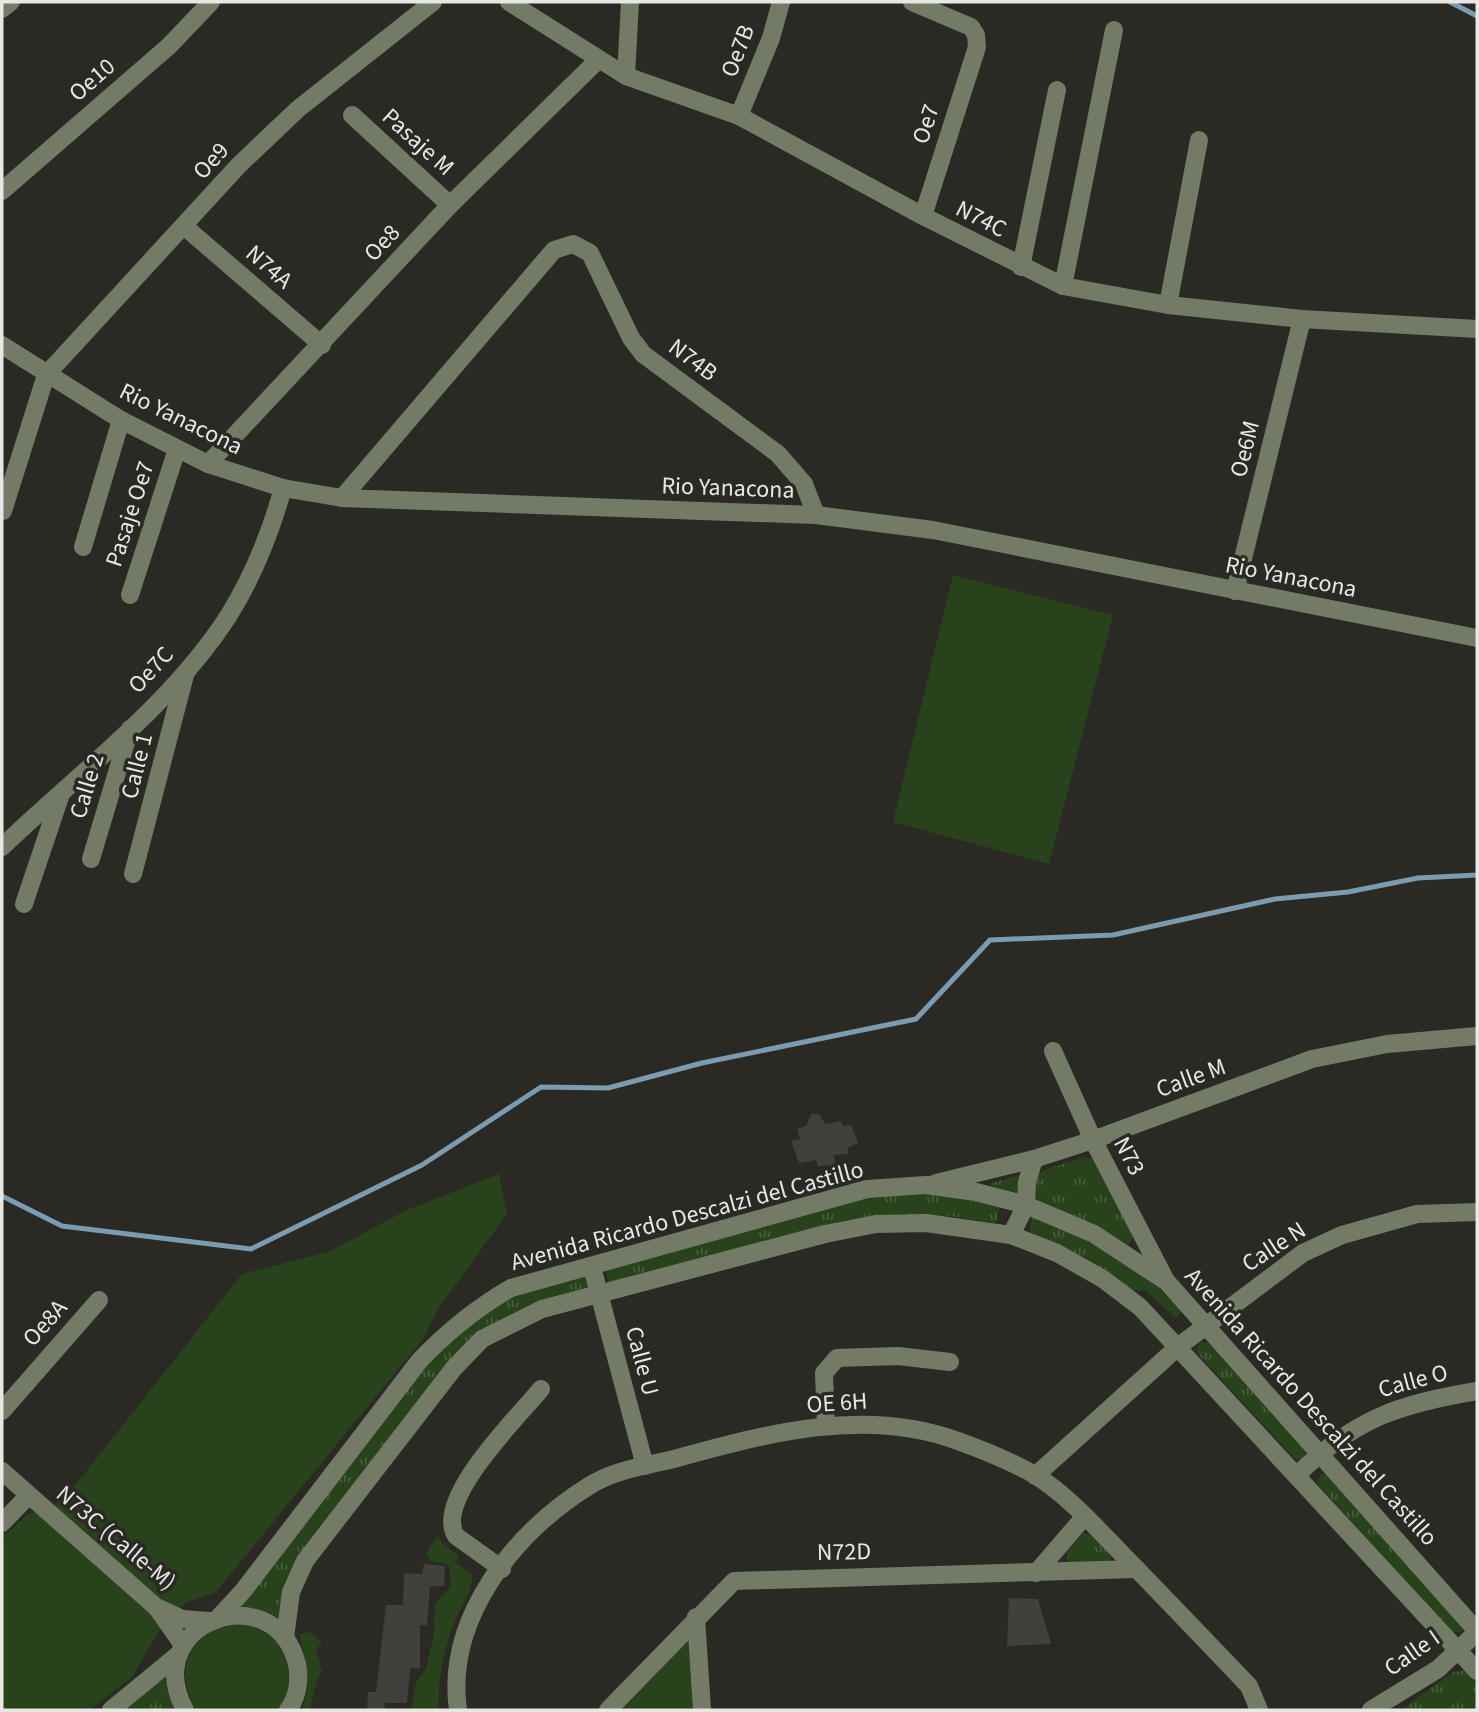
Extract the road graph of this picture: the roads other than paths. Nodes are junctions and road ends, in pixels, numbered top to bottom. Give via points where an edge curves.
1 (11, 2) edge
2 (211, 2) edge
3 (433, 2) edge
4 (509, 2) edge
5 (630, 2) edge
6 (781, 2) edge
7 (912, 2) edge
8 (2, 9) edge
9 (1114, 30) dead end
10 (597, 61) junction
11 (626, 76) junction
12 (1057, 90) dead end
13 (352, 116) dead end
14 (738, 116) junction
15 (1199, 140) dead end
16 (2, 191) edge
17 (450, 205) junction
18 (923, 216) junction
19 (185, 227) junction
20 (1021, 267) junction
21 (1063, 286) junction
22 (1168, 305) junction
23 (1302, 319) junction
24 (1477, 329) edge
25 (2, 345) edge
26 (322, 345) junction
27 (46, 375) junction
28 (121, 420) junction
29 (177, 449) junction
30 (208, 464) junction
31 (283, 488) junction
32 (342, 498) junction
33 (3, 511) edge
34 (816, 515) junction
35 (83, 547) dead end
36 (1235, 591) junction
37 (130, 595) dead end
38 (1477, 638) edge
39 (187, 669) junction
40 (130, 727) junction
41 (62, 790) junction
42 (2, 847) edge
43 (91, 859) dead end
44 (133, 874) dead end
45 (24, 904) dead end
46 (1477, 1036) edge
47 (1053, 1051) dead end
48 (1093, 1140) junction
49 (1034, 1159) junction
50 (926, 1185) junction
51 (1026, 1205) junction
52 (1477, 1212) edge
53 (1011, 1235) junction
54 (592, 1267) junction
55 (1167, 1282) junction
56 (600, 1294) junction
57 (99, 1300) dead end
58 (1204, 1326) junction
59 (1179, 1346) junction
60 (950, 1362) dead end
61 (541, 1389) dead end
62 (1477, 1391) edge
63 (2, 1411) edge
64 (826, 1426) junction
65 (1320, 1453) junction
66 (645, 1466) junction
67 (2, 1471) edge
68 (1298, 1475) junction
69 (1035, 1476) junction
70 (28, 1496) junction
71 (1085, 1516) junction
72 (2, 1523) edge
73 (502, 1569) junction
74 (1137, 1569) junction
75 (1036, 1573) junction
76 (156, 1607) junction
77 (696, 1617) junction
78 (213, 1620) junction
79 (1477, 1631) edge
80 (285, 1638) junction
81 (181, 1650) junction
82 (1459, 1651) junction
83 (1477, 1671) edge
84 (111, 1710) edge
85 (185, 1710) edge
86 (288, 1710) edge
87 (458, 1710) edge
88 (608, 1710) edge
89 (702, 1710) edge
90 (1259, 1710) edge
91 (1371, 1710) edge

1 - 8 street
2 - 16 street, Oe10 via 169,46
3 - 19 street, Oe9 via 298,109 239,165
4 - 10 street, N74C
5 - 11 street
6 - 14 street, Oe7B
7 - 18 street, Oe7 via 971,27 977,47
9 - 21 street
10 - 11 street, N74C
10 - 17 street, Oe8
11 - 14 street, N74C
12 - 20 street
13 - 17 street, Pasaje M
14 - 18 street, N74C
15 - 22 street
17 - 26 street, Oe8
18 - 20 street, N74C
19 - 26 street, N74A
19 - 27 street, Oe9
20 - 21 street, N74C
21 - 22 street, N74C
22 - 23 street, N74C
23 - 24 street, N74C
23 - 36 street, Oe6M
25 - 27 street, Rio Yanacona
26 - 30 street, Oe8
27 - 28 street, Rio Yanacona
27 - 33 street
28 - 29 street, Rio Yanacona
28 - 35 street
29 - 30 street, Rio Yanacona
29 - 37 street, Pasaje Oe7
30 - 31 street, Rio Yanacona
31 - 32 street, Rio Yanacona
31 - 39 street, Oe7C via 276,515 229,614
32 - 34 street, Rio Yanacona
32 - 34 street, N74B via 554,250 573,244 590,253 643,354 778,454 804,484
34 - 36 street, Rio Yanacona via 933,530
36 - 38 street, Rio Yanacona
39 - 40 street, Oe7C
39 - 44 street, Calle 1
40 - 41 street, Oe7C
40 - 43 street, Calle 2
41 - 42 street, Oe7C
41 - 45 street
46 - 48 street, Calle M via 1387,1044 1312,1059
47 - 48 street, N73
48 - 49 street, Calle M
48 - 55 street, N73
49 - 50 street, Calle M
49 - 51 street
50 - 51 street, Avenida Ricardo Descalzi del Castillo
50 - 54 street, Avenida Ricardo Descalzi del Castillo via 867,1189
51 - 53 street
51 - 55 street, Avenida Ricardo Descalzi del Castillo via 1094,1234
52 - 58 street, Calle N via 1417,1213 1342,1235 1303,1253
53 - 56 street via 926,1223 876,1224
53 - 59 street via 1057,1253 1103,1279
54 - 56 street, Calle U
54 - 78 street, Avenida Ricardo Descalzi del Castillo via 511,1288 454,1326 420,1360 243,1591
55 - 58 street, Avenida Ricardo Descalzi del Castillo
56 - 66 street, Calle U
56 - 80 street via 509,1323 482,1339 454,1368 305,1561 291,1592
57 - 63 street, Oe8A
58 - 59 street, Calle N
58 - 65 street, Avenida Ricardo Descalzi del Castillo
59 - 68 street
59 - 69 street, Calle N
60 - 64 street via 898,1356 837,1358 824,1373
61 - 73 street via 475,1468 458,1493 450,1516 456,1536
62 - 65 street, Calle O via 1384,1412
64 - 66 street, OE 6H via 748,1438
64 - 69 street, OE 6H via 897,1426 957,1440
65 - 68 street, Calle O
65 - 79 street, Avenida Ricardo Descalzi del Castillo
66 - 73 street, OE 6H via 589,1486 517,1547
67 - 70 street, N73C (Calle-M)
68 - 82 street
69 - 71 street, OE 6H
70 - 72 street
70 - 76 street, N73C (Calle-M)
71 - 74 street, OE 6H
71 - 75 street
73 - 87 street, OE 6H via 477,1602 465,1628 455,1684
74 - 75 street, N72D
74 - 90 street, OE 6H via 1250,1686
75 - 77 street, N72D via 744,1579 723,1589
76 - 78 street, N73C (Calle-M) via 182,1619
76 - 81 street
77 - 88 street, N72D
77 - 89 street
78 - 80 street via 250,1616
78 - 81 street, Avenida Ricardo Descalzi del Castillo via 194,1631
79 - 82 street, Calle I
80 - 86 street via 298,1671 298,1689
81 - 84 street, Avenida Ricardo Descalzi del Castillo
81 - 85 street via 175,1679
82 - 83 street
82 - 91 street, Calle I

